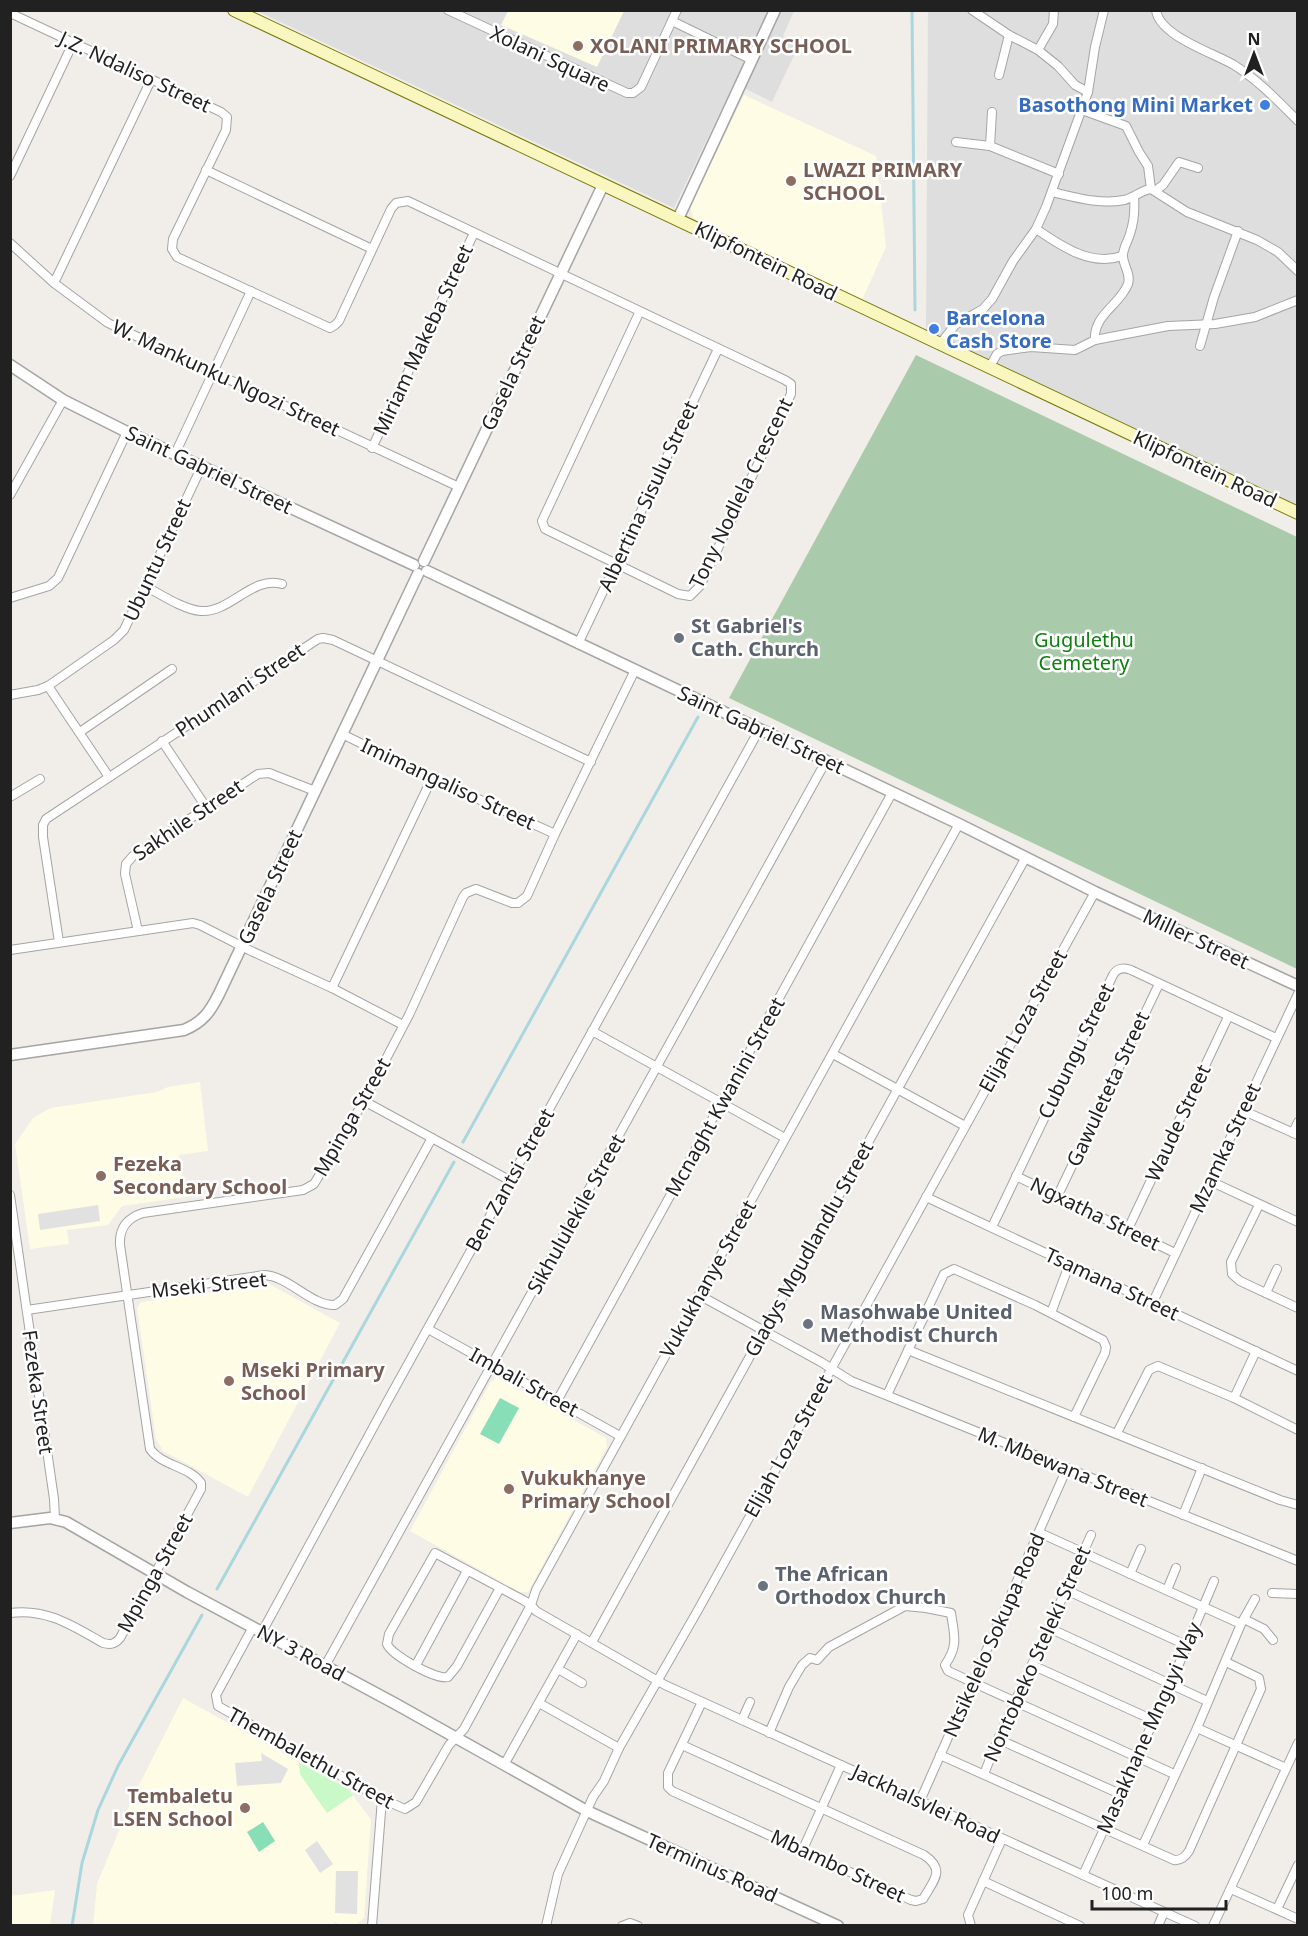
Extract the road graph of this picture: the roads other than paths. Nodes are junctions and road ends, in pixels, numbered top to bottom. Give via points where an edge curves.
1 (234, 10) edge
2 (677, 10) edge
3 (775, 10) edge
4 (972, 10) edge
5 (1054, 10) edge
6 (1104, 10) edge
7 (1156, 10) edge
8 (454, 12) edge
9 (10, 13) edge
10 (672, 21) junction
11 (1009, 35) junction
12 (73, 43) junction
13 (1038, 50) junction
14 (752, 60) junction
15 (999, 75) dead end
16 (150, 80) junction
17 (1088, 92) junction
18 (1082, 110) junction
19 (992, 112) dead end
20 (1298, 121) edge
21 (956, 142) dead end
22 (990, 146) junction
23 (1198, 168) dead end
24 (206, 170) junction
25 (1059, 174) junction
26 (10, 176) edge
27 (603, 184) junction
28 (1153, 190) junction
29 (1052, 192) junction
30 (1134, 197) junction
31 (678, 219) junction
32 (1036, 229) junction
33 (1238, 231) junction
34 (474, 233) junction
35 (10, 243) edge
36 (372, 249) junction
37 (1122, 256) junction
38 (1298, 271) edge
39 (561, 273) junction
40 (54, 283) junction
41 (251, 291) junction
42 (1298, 300) edge
43 (640, 311) junction
44 (1206, 324) junction
45 (1095, 340) junction
46 (940, 344) junction
47 (1200, 346) dead end
48 (718, 349) junction
49 (10, 365) edge
50 (989, 368) junction
51 (212, 373) junction
52 (63, 400) junction
53 (127, 432) junction
54 (372, 448) junction
55 (175, 454) junction
56 (201, 468) junction
57 (459, 488) junction
58 (10, 495) edge
59 (1298, 513) edge
60 (616, 563) junction
61 (420, 568) junction
62 (282, 584) dead end
63 (145, 586) junction
64 (10, 598) edge
65 (578, 644) junction
66 (377, 660) junction
67 (171, 669) dead end
68 (635, 670) junction
69 (48, 686) junction
70 (10, 695) edge
71 (759, 730) junction
72 (80, 732) junction
73 (342, 734) junction
74 (162, 741) junction
75 (826, 761) junction
76 (591, 762) junction
77 (109, 777) junction
78 (432, 778) junction
79 (40, 779) dead end
80 (315, 791) junction
81 (892, 793) junction
82 (10, 797) edge
83 (206, 807) junction
84 (959, 824) junction
85 (555, 834) junction
86 (1026, 857) junction
87 (1095, 892) junction
88 (138, 931) junction
89 (59, 942) junction
90 (242, 946) junction
91 (10, 950) edge
92 (1159, 984) junction
93 (1298, 986) edge
94 (332, 988) junction
95 (1298, 994) edge
96 (1228, 1017) junction
97 (404, 1025) junction
98 (592, 1031) junction
99 (1276, 1038) junction
100 (833, 1054) junction
101 (10, 1055) edge
102 (657, 1067) junction
103 (897, 1089) junction
104 (364, 1101) junction
105 (722, 1102) junction
106 (1244, 1111) junction
107 (1298, 1122) edge
108 (965, 1126) junction
109 (1295, 1134) edge
110 (432, 1138) junction
111 (785, 1138) junction
112 (1016, 1176) junction
113 (510, 1180) junction
114 (1210, 1181) junction
115 (10, 1195) edge
116 (1058, 1195) junction
117 (926, 1197) junction
118 (1259, 1204) junction
119 (1298, 1222) edge
120 (992, 1227) junction
121 (1128, 1229) junction
122 (13, 1237) edge
123 (1175, 1253) junction
124 (1070, 1264) junction
125 (1277, 1269) dead end
126 (1266, 1293) junction
127 (127, 1295) junction
128 (699, 1295) junction
129 (1153, 1302) junction
130 (1298, 1308) edge
131 (27, 1310) junction
132 (1051, 1313) junction
133 (428, 1329) junction
134 (764, 1330) junction
135 (908, 1350) junction
136 (1256, 1351) junction
137 (492, 1365) junction
138 (831, 1369) junction
139 (1298, 1371) edge
140 (887, 1395) junction
141 (1234, 1398) junction
142 (557, 1401) junction
143 (1074, 1417) junction
144 (1298, 1430) edge
145 (1118, 1433) junction
146 (620, 1436) junction
147 (1067, 1468) junction
148 (1202, 1468) junction
149 (1298, 1505) edge
150 (1183, 1515) junction
151 (55, 1518) junction
152 (10, 1523) edge
153 (1040, 1533) junction
154 (1090, 1535) dead end
155 (1141, 1549) dead end
156 (1082, 1553) junction
157 (1298, 1561) edge
158 (1176, 1568) dead end
159 (467, 1571) junction
160 (155, 1574) junction
161 (1130, 1574) junction
162 (1214, 1581) dead end
163 (500, 1588) junction
164 (1066, 1590) junction
165 (1167, 1590) junction
166 (1272, 1593) dead end
167 (1298, 1594) edge
168 (1255, 1598) dead end
169 (531, 1605) junction
170 (1202, 1607) junction
171 (10, 1612) edge
172 (1243, 1622) junction
173 (1049, 1628) junction
174 (258, 1629) junction
175 (577, 1634) junction
176 (1273, 1640) dead end
177 (592, 1642) junction
178 (1186, 1645) junction
179 (1226, 1662) junction
180 (416, 1665) junction
181 (1032, 1665) junction
182 (325, 1666) junction
183 (558, 1669) junction
184 (658, 1679) junction
185 (582, 1683) dead end
186 (972, 1683) junction
187 (1171, 1683) junction
188 (702, 1701) junction
189 (1207, 1701) junction
190 (750, 1702) dead end
191 (539, 1703) junction
192 (1015, 1703) junction
193 (742, 1720) junction
194 (1154, 1720) junction
195 (1197, 1728) junction
196 (769, 1733) junction
197 (998, 1738) junction
198 (456, 1739) junction
199 (1298, 1743) edge
200 (682, 1745) junction
201 (1237, 1746) junction
202 (619, 1748) junction
203 (940, 1755) junction
204 (1137, 1756) junction
205 (504, 1765) junction
206 (841, 1765) junction
207 (1286, 1768) junction
208 (984, 1774) junction
209 (1174, 1774) junction
210 (1120, 1794) junction
211 (382, 1799) junction
212 (920, 1801) junction
213 (821, 1809) junction
214 (587, 1811) junction
215 (1105, 1830) junction
216 (1002, 1839) junction
217 (1143, 1845) junction
218 (803, 1849) junction
219 (1298, 1865) edge
220 (1083, 1875) junction
221 (983, 1881) junction
222 (1231, 1888) junction
223 (1277, 1909) junction
224 (1164, 1912) junction
225 (1298, 1919) edge
226 (372, 1926) edge
227 (546, 1926) edge
228 (622, 1926) edge
229 (638, 1926) edge
230 (838, 1926) edge
231 (971, 1926) edge
232 (1080, 1926) edge
233 (1158, 1926) edge
234 (1196, 1926) edge
235 (1213, 1926) edge

1 - 27 main road, Klipfontein Road
2 - 10 street, Xolani Square
3 - 14 street
4 - 11 street
5 - 13 street via 1053,24
6 - 17 street
7 - 20 street via 1168,29 1234,65
8 - 10 street, Xolani Square via 627,93 641,87
9 - 12 street, J.Z. Ndaliso Street
10 - 14 street
11 - 13 street
11 - 15 street
12 - 16 street, J.Z. Ndaliso Street
12 - 26 street
13 - 17 street via 1075,86
14 - 31 street
16 - 24 street, J.Z. Ndaliso Street via 226,117 226,130
16 - 40 street
17 - 18 street
18 - 25 street
18 - 28 street via 1126,126 1148,166
19 - 22 street
21 - 22 street
22 - 25 street
23 - 28 street via 1179,162 1163,185
24 - 36 street
24 - 41 street via 173,238 173,252
25 - 29 street
27 - 31 main road, Klipfontein Road
27 - 39 street, Gasela Street
28 - 30 street
28 - 33 street via 1187,212
29 - 30 street via 1112,202
29 - 32 street
30 - 37 street via 1132,229
31 - 46 main road, Klipfontein Road
32 - 37 street via 1075,252 1101,260
32 - 46 street via 986,306 955,325
33 - 38 street via 1278,252
33 - 44 street
34 - 36 street via 403,201 393,205
34 - 39 street
34 - 54 street, Miriam Makeba Street
35 - 40 street, W. Mankunku Ngozi Street
36 - 41 street via 333,327
37 - 45 street via 1128,284 1099,321
39 - 43 street
39 - 57 street, Gasela Street
40 - 51 street, W. Mankunku Ngozi Street via 108,323
41 - 51 street
42 - 44 street via 1256,317
43 - 48 street
43 - 60 street, Tony Nodlela Crescent via 542,521 545,529
44 - 45 street via 1168,326
44 - 47 street
45 - 50 street via 1075,350 1031,347 1002,351
46 - 50 main road, Klipfontein Road
48 - 60 street, Albertina Sisulu Street
48 - 60 street, Tony Nodlela Crescent via 791,384 791,394 700,586 690,596 678,594
49 - 52 street, Saint Gabriel Street
50 - 59 main road, Klipfontein Road
51 - 54 street, W. Mankunku Ngozi Street
51 - 55 street
52 - 53 street, Saint Gabriel Street
52 - 58 street
53 - 55 street, Saint Gabriel Street
53 - 64 street via 58,578 49,586
54 - 57 street, W. Mankunku Ngozi Street
55 - 56 street, Saint Gabriel Street
56 - 61 street, Saint Gabriel Street
56 - 63 street, Ubuntu Street
57 - 61 street, Gasela Street
60 - 65 street, Albertina Sisulu Street
61 - 65 street, Saint Gabriel Street
61 - 66 street, Gasela Street
62 - 63 street via 269,582 219,608 202,611
63 - 69 street, Ubuntu Street via 120,635
65 - 68 street, Saint Gabriel Street
66 - 73 street, Gasela Street
66 - 74 street, Phumlani Street via 333,640 318,639
66 - 76 street, Phumlani Street
67 - 72 street
68 - 71 street, Saint Gabriel Street
68 - 76 street, Mpinga Street
69 - 70 street, Ubuntu Street
69 - 72 street
71 - 75 street, Saint Gabriel Street
71 - 98 street, Ben Zantsi Street
72 - 77 street
73 - 78 street, Imimangaliso Street
73 - 80 street, Gasela Street
74 - 77 street, Phumlani Street
74 - 83 street
75 - 81 street, Saint Gabriel Street
75 - 102 street, Sikhululekile Street
76 - 85 street, Mpinga Street
77 - 89 street, Phumlani Street via 51,814 43,825
78 - 85 street, Imimangaliso Street
78 - 94 street
79 - 82 street
80 - 83 street, Sakhile Street via 263,772
80 - 90 street, Gasela Street
81 - 84 street, Saint Gabriel Street
81 - 105 street, Mcnaght Kwanini Street
83 - 88 street, Sakhile Street via 126,864
84 - 86 street, Saint Gabriel Street
84 - 100 street, Vukukhanye Street
85 - 97 street, Mpinga Street via 524,900 508,902 476,889 466,893
86 - 87 street, Saint Gabriel Street
86 - 103 street, Gladys Mgudlandlu Street
87 - 93 street, Miller Street
87 - 108 street, Elijah Loza Street
88 - 89 street
88 - 90 street via 193,923
89 - 91 street
90 - 94 street
90 - 101 street, Gasela Street via 212,1009 194,1026
92 - 96 street, Cubungu Street
92 - 112 street, Cubungu Street via 1128,969 1114,972
92 - 116 street, Gawuleteta Street
94 - 97 street
95 - 99 street, Mzamka Street
96 - 99 street, Cubungu Street
96 - 121 street, Waude Street
97 - 104 street, Mpinga Street
98 - 102 street
98 - 113 street, Ben Zantsi Street
99 - 106 street, Mzamka Street
100 - 103 street
100 - 111 street, Vukukhanye Street
102 - 105 street
102 - 137 street, Sikhululekile Street
103 - 108 street
103 - 134 street, Gladys Mgudlandlu Street
104 - 110 street
104 - 127 street, Mpinga Street via 310,1187 142,1213 129,1219 120,1240
105 - 111 street
105 - 142 street, Mcnaght Kwanini Street
106 - 109 street
106 - 114 street, Mzamka Street
107 - 109 street
108 - 117 street, Elijah Loza Street
110 - 113 street
110 - 127 street, Mseki Street via 340,1303 325,1304 264,1275
111 - 128 street, Vukukhanye Street
112 - 116 street, Ngxatha Street
112 - 120 street, Cubungu Street
113 - 133 street, Ben Zantsi Street
114 - 118 street
114 - 123 street, Mzamka Street
115 - 122 street, Fezeka Street
116 - 121 street, Ngxatha Street
117 - 120 street, Tsamana Street
117 - 138 street, Elijah Loza Street
118 - 119 street
118 - 126 street via 1230,1271 1236,1279
120 - 124 street, Tsamana Street
121 - 123 street, Ngxatha Street
122 - 131 street, Fezeka Street
123 - 129 street, Mzamka Street
124 - 129 street, Tsamana Street
124 - 132 street
125 - 126 street
126 - 130 street
127 - 131 street, Mseki Street
127 - 160 street, Mpinga Street via 150,1449 157,1457 195,1477 201,1486
128 - 134 street, M. Mbewana Street
128 - 146 street, Vukukhanye Street
129 - 136 street, Tsamana Street
131 - 151 street, Fezeka Street
132 - 135 street via 951,1269 944,1274
132 - 143 street via 1097,1335 1105,1343 1105,1353
133 - 137 street, Imbali Street
133 - 174 street, Ben Zantsi Street
134 - 138 street, M. Mbewana Street
134 - 177 street, Gladys Mgudlandlu Street
135 - 140 street
135 - 143 street
136 - 139 street, Tsamana Street
136 - 141 street
137 - 142 street, Imbali Street
137 - 182 street, Sikhululekile Street
138 - 140 street, M. Mbewana Street
138 - 184 street, Elijah Loza Street
140 - 147 street, M. Mbewana Street
141 - 144 street
141 - 145 street via 1156,1366 1149,1370
142 - 146 street, Imbali Street
143 - 145 street
145 - 148 street
146 - 169 street, Vukukhanye Street
147 - 150 street, M. Mbewana Street
147 - 153 street, Ntsikelelo Sokupa Road
148 - 149 street
148 - 150 street
150 - 157 street, M. Mbewana Street
151 - 152 street
151 - 160 street, NY 3 Road
153 - 156 street
153 - 186 street, Ntsikelelo Sokupa Road
154 - 156 street, Nontobeko Steleki Street
155 - 161 street
156 - 161 street
156 - 164 street, Nontobeko Steleki Street
158 - 165 street
159 - 163 street
159 - 180 street
159 - 180 street via 435,1553 389,1634 387,1644 392,1652
160 - 171 street, Mpinga Street via 120,1638 112,1644 59,1618 27,1611
160 - 174 street, NY 3 Road
161 - 165 street
162 - 170 street, Masakhane Mnguyi Way
163 - 169 street
163 - 180 street via 453,1673 438,1677
164 - 173 street, Nontobeko Steleki Street
164 - 178 street
165 - 170 street
166 - 167 street
168 - 172 street
169 - 175 street
169 - 198 street, Thembalethu Street
170 - 172 street
170 - 178 street, Masakhane Mnguyi Way
172 - 176 street via 1264,1629
172 - 179 street
173 - 181 street, Nontobeko Steleki Street
173 - 187 street
174 - 182 street, NY 3 Road
174 - 211 street, Thembalethu Street via 216,1695 216,1704
175 - 177 street
175 - 183 street
177 - 184 street
178 - 187 street, Masakhane Mnguyi Way
179 - 189 street
179 - 201 street via 1261,1683
181 - 192 street, Nontobeko Steleki Street
181 - 194 street
182 - 198 street, NY 3 Road
183 - 185 street
183 - 191 street
184 - 188 street, Jackhalsvlei Road
184 - 202 street, Elijah Loza Street
186 - 192 street
186 - 196 street via 948,1671 945,1665 956,1641 951,1612 905,1606 829,1647 818,1660 810,1658 802,1665
186 - 203 street, Ntsikelelo Sokupa Road
187 - 189 street
187 - 194 street, Masakhane Mnguyi Way
188 - 193 street, Jackhalsvlei Road
188 - 200 street, Mbambo Street
189 - 195 street
190 - 193 street
191 - 202 street
191 - 205 street
192 - 197 street, Nontobeko Steleki Street
192 - 204 street
193 - 196 street, Jackhalsvlei Road
194 - 204 street, Masakhane Mnguyi Way
195 - 201 street
195 - 209 street
196 - 206 street, Jackhalsvlei Road
197 - 208 street, Nontobeko Steleki Street
197 - 210 street
198 - 205 street, NY 3 Road
198 - 211 street, Thembalethu Street via 414,1805 405,1809
199 - 207 street
200 - 213 street, Mbambo Street
200 - 218 street, Mbambo Street via 668,1773 668,1787 672,1791
201 - 207 street
201 - 217 street via 1183,1858 1177,1860
202 - 214 street, Elijah Loza Street
203 - 208 street
203 - 212 street, Ntsikelelo Sokupa Road
204 - 209 street
204 - 210 street, Masakhane Mnguyi Way
205 - 214 street, NY 3 Road
206 - 212 street, Jackhalsvlei Road
206 - 213 street
207 - 222 street
208 - 215 street
209 - 217 street
210 - 215 street, Masakhane Mnguyi Way
211 - 226 street
212 - 216 street, Jackhalsvlei Road
213 - 218 street
213 - 218 street, Mbambo Street via 924,1855 937,1866 936,1874 923,1899 915,1901
214 - 227 street, Elijah Loza Street via 558,1874
214 - 230 street, Terminus Road
215 - 217 street
215 - 220 street, Masakhane Mnguyi Way
216 - 220 street, Jackhalsvlei Road
216 - 221 street
219 - 223 street
220 - 224 street, Jackhalsvlei Road
221 - 231 street via 968,1915
221 - 232 street
222 - 223 street
222 - 235 street
223 - 225 street
224 - 233 street
224 - 234 street, Jackhalsvlei Road
228 - 229 street

